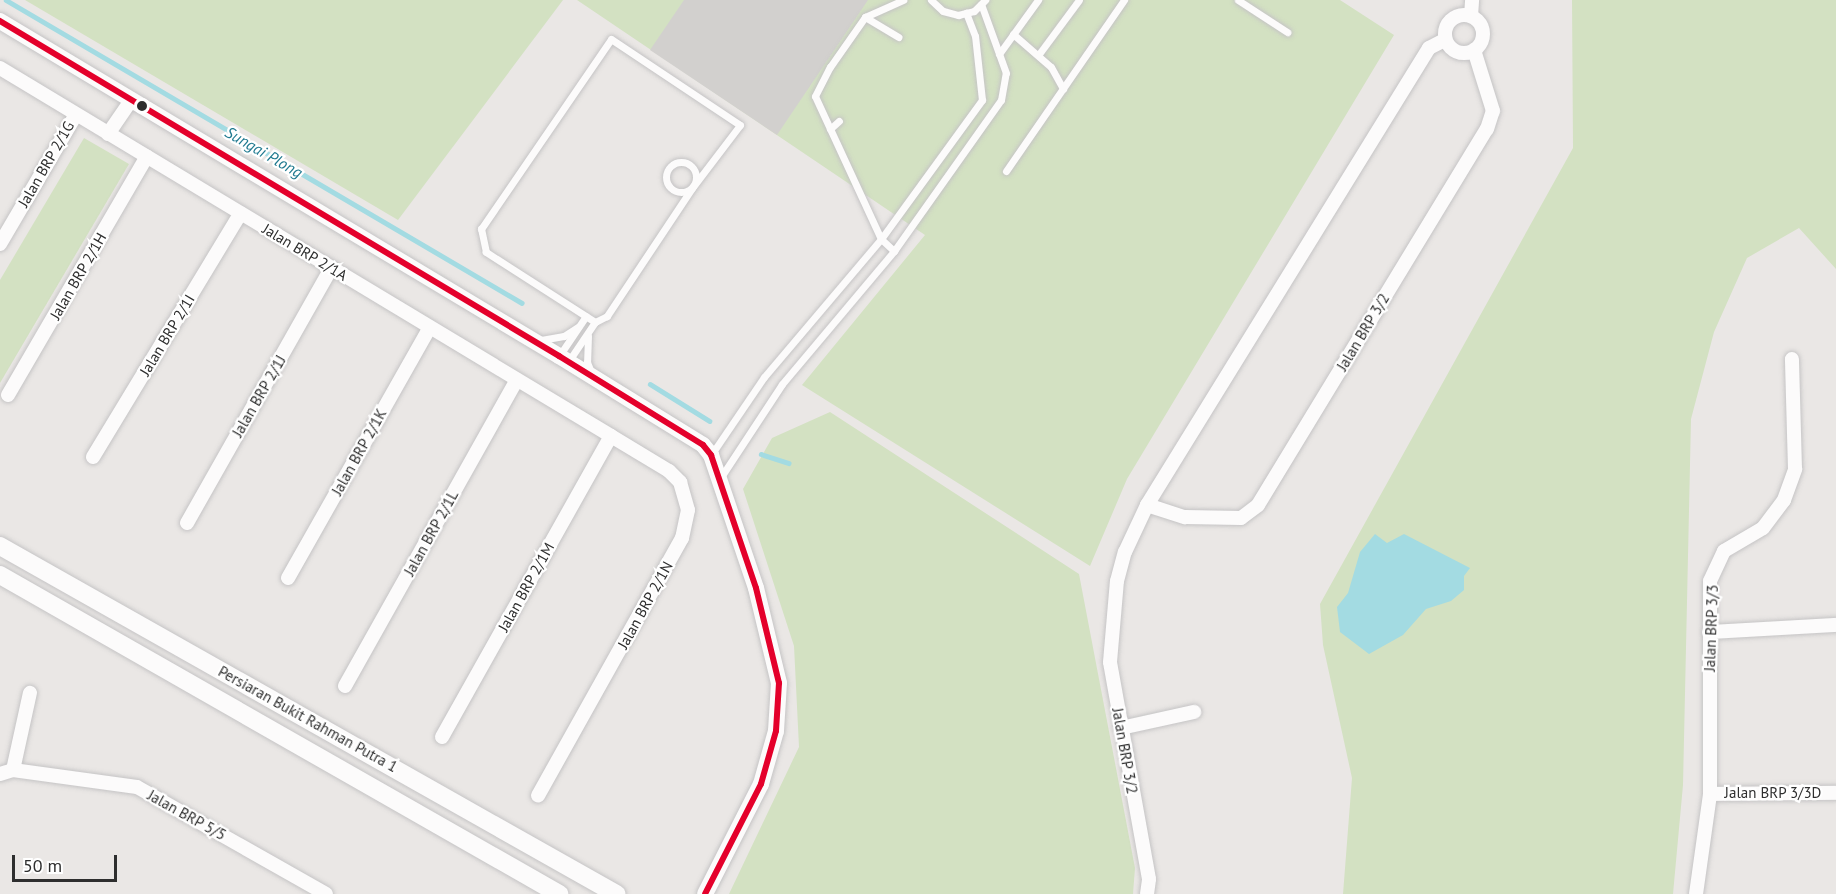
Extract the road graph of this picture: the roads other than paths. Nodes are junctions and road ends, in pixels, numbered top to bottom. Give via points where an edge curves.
1 (903, 0) edge
2 (931, 0) edge
3 (1038, 0) edge
4 (1079, 0) edge
5 (1124, 0) edge
6 (1238, 0) edge
7 (1472, 0) edge
8 (983, 2) edge
9 (966, 13) junction
10 (1471, 16) junction
11 (865, 17) junction
12 (0, 21) edge
13 (1287, 32) dead end
14 (1012, 34) junction
15 (898, 37) dead end
16 (1445, 40) junction
17 (1474, 50) junction
18 (999, 54) junction
19 (1040, 54) junction
20 (0, 68) edge
21 (1063, 89) junction
22 (132, 99) junction
23 (75, 116) junction
24 (839, 121) dead end
25 (830, 129) junction
26 (108, 134) junction
27 (147, 156) junction
28 (1006, 171) dead end
29 (692, 188) junction
30 (241, 213) junction
31 (881, 239) junction
32 (0, 244) edge
33 (894, 251) junction
34 (332, 268) junction
35 (586, 316) junction
36 (595, 322) junction
37 (430, 327) junction
38 (578, 327) junction
39 (588, 333) junction
40 (532, 341) junction
41 (564, 359) junction
42 (1792, 359) dead end
43 (594, 378) junction
44 (516, 380) junction
45 (8, 395) dead end
46 (611, 436) junction
47 (711, 455) junction
48 (93, 457) dead end
49 (720, 478) junction
50 (1147, 506) junction
51 (187, 523) dead end
52 (0, 546) edge
53 (0, 575) edge
54 (288, 578) dead end
55 (1836, 625) edge
56 (1709, 632) junction
57 (345, 686) dead end
58 (30, 693) dead end
59 (1194, 712) dead end
60 (1120, 728) junction
61 (442, 738) dead end
62 (6, 772) edge
63 (1836, 793) edge
64 (1710, 794) junction
65 (538, 796) dead end
66 (326, 894) edge
67 (559, 894) edge
68 (616, 894) edge
69 (705, 894) edge
70 (1148, 894) edge
71 (1696, 894) edge

1 - 11 lane
2 - 9 lane via 943,11
3 - 14 lane
4 - 19 lane
5 - 21 lane
6 - 13 lane
7 - 10 street
8 - 9 lane
8 - 18 lane
9 - 31 lane via 975,36 982,100
10 - 16 street via 1453,18 1446,28
10 - 17 street via 1483,29 1482,41
11 - 15 lane
11 - 25 lane via 815,96
12 - 22 street
14 - 18 lane
14 - 19 lane
16 - 17 street via 1455,51
16 - 50 street, Jalan BRP 3/2 via 1429,48
17 - 50 street, Jalan BRP 3/2 via 1493,111 1487,129 1258,505 1241,518 1185,517
18 - 33 lane via 1006,73 1001,100
19 - 21 lane
20 - 23 street, Jalan BRP 2/1A
21 - 28 lane
22 - 26 street
22 - 40 street
23 - 26 street, Jalan BRP 2/1A
23 - 32 street, Jalan BRP 2/1G
24 - 25 lane
25 - 31 lane
26 - 27 street, Jalan BRP 2/1A
27 - 30 street, Jalan BRP 2/1A
27 - 45 street, Jalan BRP 2/1H
29 - 29 lane via 684,192 668,184 670,166 679,162 695,170
29 - 35 lane via 740,125 611,39 481,229 486,252
29 - 36 lane via 607,316
30 - 34 street, Jalan BRP 2/1A
30 - 48 street, Jalan BRP 2/1I
31 - 33 lane
31 - 47 lane via 764,377
33 - 49 lane via 782,384
34 - 37 street, Jalan BRP 2/1A
34 - 51 street, Jalan BRP 2/1J
35 - 36 lane
35 - 38 lane
36 - 39 lane
37 - 44 street, Jalan BRP 2/1A
37 - 54 street, Jalan BRP 2/1K
38 - 40 lane via 564,336
38 - 41 lane
39 - 41 lane
39 - 43 lane via 587,362
40 - 41 street
41 - 43 street
42 - 56 street, Jalan BRP 3/3 via 1795,469 1784,500 1763,528 1724,551 1710,581
43 - 47 street via 703,445
44 - 46 street, Jalan BRP 2/1A
44 - 57 street, Jalan BRP 2/1L
46 - 61 street, Jalan BRP 2/1M
46 - 65 street, Jalan BRP 2/1N via 669,471 680,482 687,503 687,524
47 - 49 street
49 - 69 street via 756,588 779,684 776,731 761,784
50 - 60 street, Jalan BRP 3/2 via 1125,552 1117,581 1110,662
52 - 68 main road, Persiaran Bukit Rahman Putra 1
53 - 67 main road, Persiaran Bukit Rahman Putra 1
55 - 56 street
56 - 64 street, Jalan BRP 3/3
58 - 62 street
59 - 60 street
60 - 70 street, Jalan BRP 3/2 via 1149,879
62 - 66 street, Jalan BRP 5/5 via 137,787
63 - 64 street, Jalan BRP 3/3D
64 - 71 street, Jalan BRP 3/3

